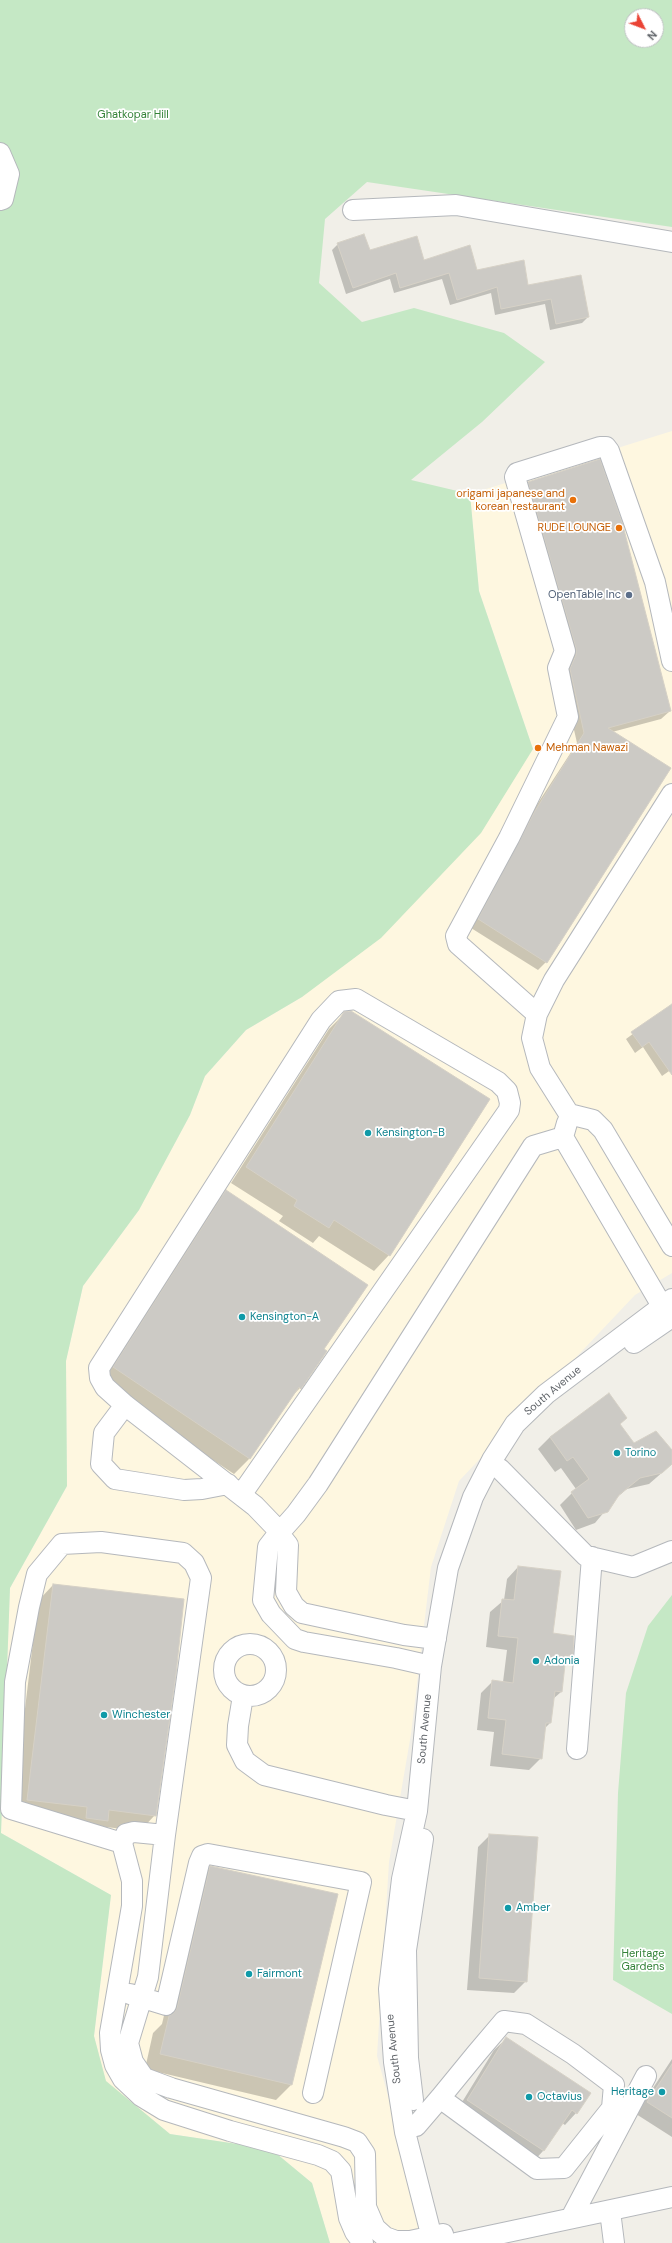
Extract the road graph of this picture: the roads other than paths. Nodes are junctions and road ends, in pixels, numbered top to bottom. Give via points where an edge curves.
1 (0, 153) edge
2 (0, 200) edge
3 (353, 210) dead end
4 (672, 242) edge
5 (672, 661) edge
6 (672, 794) edge
7 (537, 1014) junction
8 (570, 1114) junction
9 (563, 1137) junction
10 (672, 1246) edge
11 (669, 1308) edge
12 (125, 1405) junction
13 (500, 1468) junction
14 (234, 1489) junction
15 (280, 1535) junction
16 (672, 1551) edge
17 (592, 1557) junction
18 (436, 1639) junction
19 (431, 1666) junction
20 (243, 1696) dead end
21 (577, 1749) dead end
22 (417, 1811) junction
23 (165, 1835) junction
24 (122, 1843) junction
25 (118, 1991) junction
26 (141, 1998) junction
27 (646, 2076) dead end
28 (313, 2093) dead end
29 (204, 2098) junction
30 (440, 2098) junction
31 (198, 2121) junction
32 (416, 2126) junction
33 (672, 2197) edge
34 (672, 2209) edge
35 (571, 2218) junction
36 (611, 2219) junction
37 (444, 2240) edge
38 (363, 2243) edge
39 (519, 2243) edge
40 (614, 2243) edge

1 - 2 street via 10,174 3,199
3 - 4 street via 456,205
5 - 7 street via 655,582 606,447 517,473 515,477 565,651 558,668 568,717 509,838 456,936 458,944
6 - 7 street via 554,980
7 - 8 street via 532,1038 540,1068
8 - 9 street
8 - 10 street via 593,1120 603,1130
9 - 11 street
9 - 15 street via 533,1146 318,1484
11 - 13 street via 526,1426
11 - 18 street, South Avenue via 546,1394 515,1424 473,1497 448,1568
12 - 14 street
12 - 14 street via 104,1433 100,1464 115,1480 184,1490
12 - 14 street via 105,1387 100,1378 99,1368 321,1020 339,1001 356,999 498,1082 507,1091 509,1110
13 - 17 street via 586,1556
13 - 32 street via 489,1487 456,1580 436,1704 426,1821 406,1950 408,2058
14 - 15 street via 255,1506
15 - 18 street via 288,1545 286,1592 294,1606 302,1613 404,1635
15 - 19 street via 268,1547 263,1600 271,1614 288,1633 304,1642
16 - 17 street via 633,1567
17 - 21 street
18 - 19 street, South Avenue
19 - 22 street, South Avenue
20 - 22 street via 237,1745 245,1761 264,1775 386,1806
22 - 37 street, South Avenue via 402,1879 389,1989 394,2062 405,2132
23 - 24 street via 134,1832 126,1834
23 - 24 street via 201,1578 194,1563 178,1552 101,1542 62,1544 38,1574 14,1682 12,1809
23 - 26 street via 148,1977
24 - 25 street via 132,1881 132,1906
25 - 26 street
25 - 31 street via 110,2033 110,2050 123,2079 141,2096 164,2110
26 - 28 street via 166,2005 202,1856 208,1854 361,1882
26 - 29 street via 128,2043 133,2062 144,2078
27 - 35 street
29 - 31 street
29 - 37 street via 357,2142 365,2154 366,2207 375,2228 396,2241
30 - 30 street via 504,2021 526,2024 573,2054 614,2085 612,2108 564,2168 537,2169
30 - 32 street
31 - 38 street via 332,2161 341,2171 349,2218
32 - 37 street
33 - 35 street
34 - 36 street
35 - 37 street
36 - 39 street
36 - 40 street

